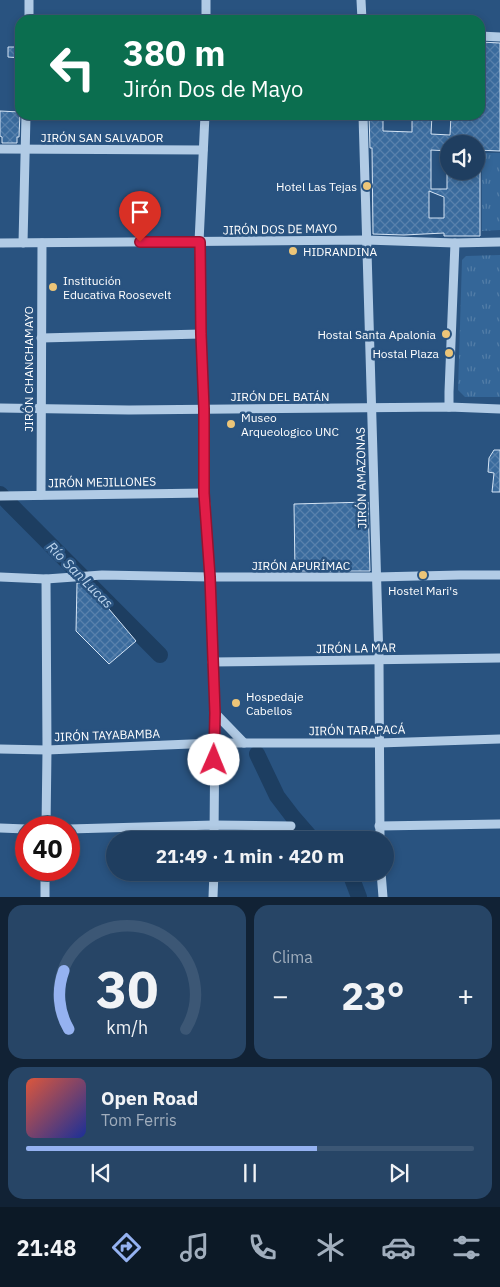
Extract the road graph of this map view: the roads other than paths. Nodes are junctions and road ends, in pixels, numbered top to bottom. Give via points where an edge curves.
1 (29, 0) edge
2 (206, 0) edge
3 (361, 0) edge
4 (29, 15) edge
5 (206, 15) edge
6 (362, 15) edge
7 (485, 36) edge
8 (500, 36) edge
9 (26, 120) edge
10 (204, 120) edge
11 (364, 120) edge
12 (0, 149) edge
13 (25, 149) junction
14 (203, 150) junction
15 (366, 240) junction
16 (200, 242) junction
17 (500, 242) edge
18 (23, 243) junction
19 (42, 243) junction
20 (455, 243) junction
21 (0, 244) edge
22 (201, 334) junction
23 (41, 338) junction
24 (449, 407) junction
25 (0, 408) edge
26 (40, 408) junction
27 (372, 408) junction
28 (204, 409) junction
29 (500, 409) edge
30 (204, 493) junction
31 (41, 495) junction
32 (0, 496) edge
33 (500, 575) edge
34 (0, 577) edge
35 (210, 577) junction
36 (376, 577) junction
37 (46, 579) junction
38 (500, 658) edge
39 (379, 660) junction
40 (212, 662) junction
41 (215, 713) junction
42 (500, 739) edge
43 (214, 743) junction
44 (244, 743) junction
45 (379, 743) junction
46 (0, 749) edge
47 (47, 750) junction
48 (46, 816) edge
49 (500, 824) edge
50 (214, 825) junction
51 (291, 826) dead end
52 (379, 826) junction
53 (0, 828) edge
54 (15, 829) edge
55 (80, 829) edge
56 (214, 831) edge
57 (379, 831) edge
58 (45, 881) edge
59 (214, 881) edge
60 (382, 881) edge
61 (45, 897) edge
62 (214, 897) edge
63 (383, 897) edge

1 - 4 street
2 - 5 street
3 - 6 street
7 - 8 street
9 - 13 street
10 - 14 street
11 - 15 street, JIRÓN AMAZONAS
12 - 13 street, JIRÓN SAN SALVADOR
13 - 14 street, JIRÓN SAN SALVADOR
13 - 18 street
14 - 16 street
15 - 16 street, JIRÓN DOS DE MAYO
15 - 20 street, JIRÓN DOS DE MAYO
15 - 27 street, JIRÓN AMAZONAS
16 - 19 street, JIRÓN DOS DE MAYO
16 - 22 street
17 - 20 street, JIRÓN DOS DE MAYO
18 - 19 street, JIRÓN DOS DE MAYO
18 - 21 street, JIRÓN DOS DE MAYO
19 - 23 street, JIRÓN CHANCHAMAYO
20 - 24 street
22 - 23 street
22 - 28 street
23 - 26 street, JIRÓN CHANCHAMAYO
24 - 27 street, JIRÓN DEL BATÁN
24 - 29 street, JIRÓN DEL BATÁN
25 - 26 street, JIRÓN DEL BATÁN
26 - 28 street, JIRÓN DEL BATÁN
26 - 31 street, JIRÓN CHANCHAMAYO
27 - 28 street, JIRÓN DEL BATÁN
27 - 36 street, JIRÓN AMAZONAS
28 - 30 street
30 - 31 street, JIRÓN MEJILLONES
30 - 35 street
31 - 32 street, JIRÓN MEJILLONES
33 - 36 street, JIRÓN APURÍMAC
34 - 37 street
35 - 36 street, JIRÓN APURÍMAC
35 - 37 street, JIRÓN APURÍMAC via 102,575
35 - 40 street
36 - 39 street, JIRÓN AMAZONAS
37 - 47 street
38 - 39 street, JIRÓN LA MAR
39 - 40 street, JIRÓN LA MAR
39 - 45 street, JIRÓN AMAZONAS
40 - 41 street
41 - 43 street
41 - 44 street
42 - 45 street, JIRÓN TARAPACÁ
43 - 44 street, JIRÓN TARAPACÁ
43 - 47 street, JIRÓN TAYABAMBA
43 - 50 street
44 - 45 street, JIRÓN TARAPACÁ
45 - 52 street, JIRÓN AMAZONAS
46 - 47 street, JIRÓN TAYABAMBA
47 - 48 street
49 - 52 street
50 - 51 street
50 - 55 street
50 - 56 street
52 - 57 street, JIRÓN AMAZONAS
53 - 54 street
58 - 61 street
59 - 62 street
60 - 63 street

